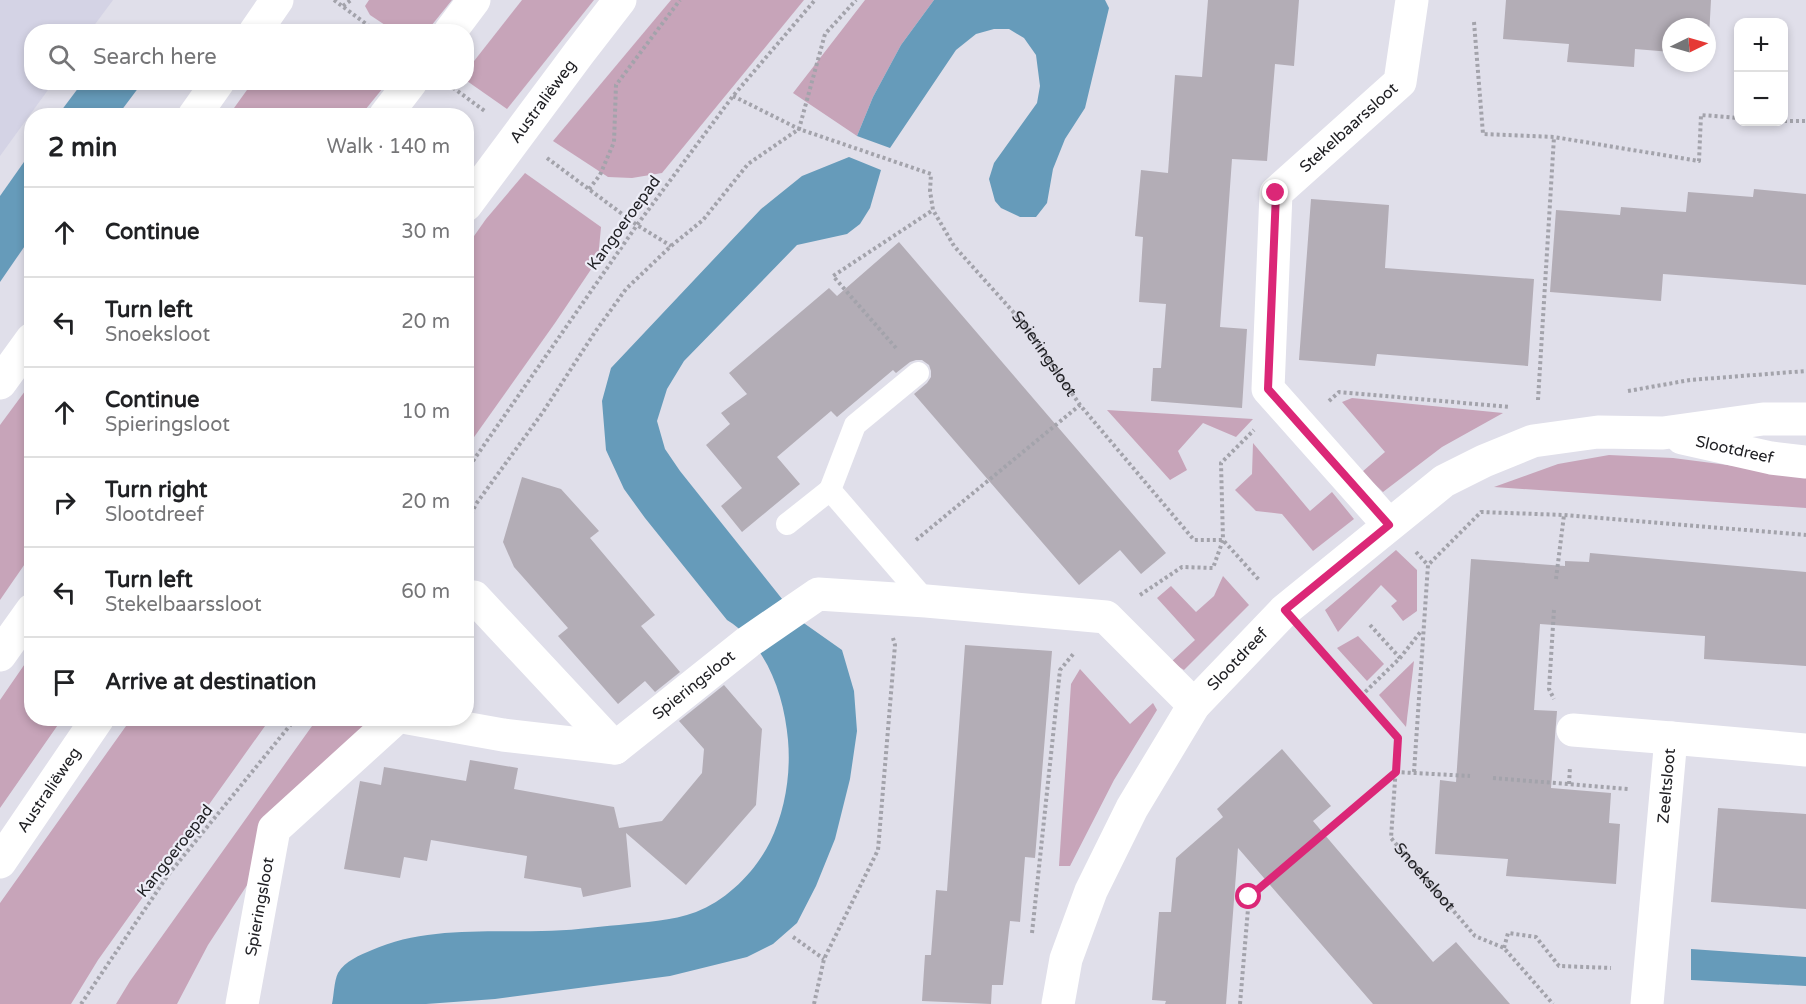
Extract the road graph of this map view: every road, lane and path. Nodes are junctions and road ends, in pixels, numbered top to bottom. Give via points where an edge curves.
1 (277, 0) edge
2 (334, 0) edge
3 (348, 0) edge
4 (474, 0) edge
5 (620, 0) edge
6 (680, 0) edge
7 (815, 0) edge
8 (856, 0) edge
9 (1412, 0) edge
10 (343, 6) junction
11 (1474, 22) dead end
12 (260, 24) edge
13 (367, 24) edge
14 (456, 24) edge
15 (212, 90) edge
16 (405, 90) edge
17 (733, 96) junction
18 (200, 108) edge
19 (391, 108) edge
20 (1734, 118) edge
21 (1788, 121) edge
22 (1806, 121) edge
23 (799, 129) junction
24 (1554, 137) junction
25 (589, 189) dead end
26 (474, 195) edge
27 (933, 210) junction
28 (636, 225) junction
29 (671, 246) junction
30 (24, 350) edge
31 (918, 373) joint
32 (0, 383) edge
33 (1080, 405) junction
34 (1806, 419) edge
35 (1663, 433) junction
36 (1533, 441) junction
37 (474, 459) edge
38 (1806, 462) edge
39 (831, 490) junction
40 (474, 508) edge
41 (1564, 515) junction
42 (786, 524) dead end
43 (1389, 525) junction
44 (1806, 535) edge
45 (891, 561) junction
46 (1556, 579) dead end
47 (474, 597) dead end
48 (881, 598) junction
49 (926, 601) junction
50 (1285, 610) junction
51 (1554, 610) dead end
52 (1106, 617) junction
53 (24, 621) edge
54 (1370, 626) dead end
55 (1423, 629) junction
56 (0, 655) edge
57 (1400, 658) junction
58 (1331, 661) joint
59 (1361, 696) junction
60 (1194, 705) junction
61 (93, 726) edge
62 (289, 726) edge
63 (387, 726) edge
64 (452, 726) edge
65 (1573, 730) joint
66 (1671, 738) junction
67 (615, 748) junction
68 (1806, 750) edge
69 (1396, 772) junction
70 (1414, 772) junction
71 (1470, 776) dead end
72 (1493, 778) dead end
73 (1666, 792) junction
74 (0, 862) edge
75 (1032, 935) dead end
76 (793, 937) dead end
77 (1504, 948) junction
78 (824, 959) junction
79 (1649, 969) junction
80 (81, 1004) edge
81 (242, 1004) edge
82 (814, 1004) edge
83 (1058, 1004) edge
84 (1240, 1004) edge
85 (1553, 1004) edge
86 (1647, 1004) edge

1 - 12 street
2 - 10 path
3 - 10 path
4 - 14 street
5 - 26 street, Australiëweg
6 - 25 path via 616,85 614,142 600,175
7 - 17 path, Kangoeroepad
8 - 23 path via 825,34
9 - 43 street, Stekelbaarssloot via 1400,82 1276,193 1268,389
10 - 13 path
11 - 24 path via 1483,134
15 - 18 street
16 - 19 street
17 - 23 path, Spieringsloot
17 - 28 path, Kangoeroepad
20 - 24 path via 1701,115 1699,161
21 - 22 path
23 - 27 path, Spieringsloot via 931,174
23 - 29 path via 748,164 703,220
24 - 36 path
27 - 31 path via 833,276
27 - 33 path, Spieringsloot via 954,246 1025,324
28 - 29 path
28 - 37 path, Kangoeroepad
29 - 40 path via 626,289
30 - 32 street
31 - 39 lane via 855,425
33 - 45 path
33 - 50 path, Spieringsloot via 1194,540 1223,540
34 - 35 street, Slootdreef via 1763,419
35 - 36 street, Slootdreef via 1598,432
35 - 38 street, Slootdreef via 1771,458
36 - 43 street, Slootdreef via 1444,481
39 - 42 lane
39 - 45 lane
41 - 44 path
41 - 46 path
41 - 55 path via 1481,512 1428,565
43 - 50 street, Slootdreef
45 - 49 lane
47 - 67 street
48 - 49 street, Spieringsloot
48 - 67 street, Spieringsloot via 818,594 748,642
48 - 78 path via 895,645 878,850
49 - 52 street, Spieringsloot
50 - 58 path, Spieringsloot
50 - 60 street, Slootdreef
51 - 65 path via 1549,689
52 - 60 street
52 - 75 path via 1060,670
53 - 56 street
54 - 57 path
55 - 57 path
55 - 70 path
57 - 59 path
58 - 59 path, Snoeksloot
59 - 69 path, Snoeksloot via 1398,738
60 - 83 street, Slootdreef via 1132,808 1091,891 1066,959
61 - 74 street, Australiëweg
62 - 80 path, Kangoeroepad via 168,875
63 - 81 street, Spieringsloot via 274,829
64 - 67 street
65 - 66 street
66 - 68 street, Zeeltsloot
66 - 73 street, Zeeltsloot
69 - 70 path
69 - 77 path, Snoeksloot via 1391,838 1475,936
69 - 84 path via 1249,897
70 - 71 path
72 - 73 path
73 - 79 street, Zeeltsloot
76 - 78 path
77 - 79 path via 1508,933 1536,937 1559,966
77 - 85 path, Snoeksloot
78 - 82 path
79 - 86 street

